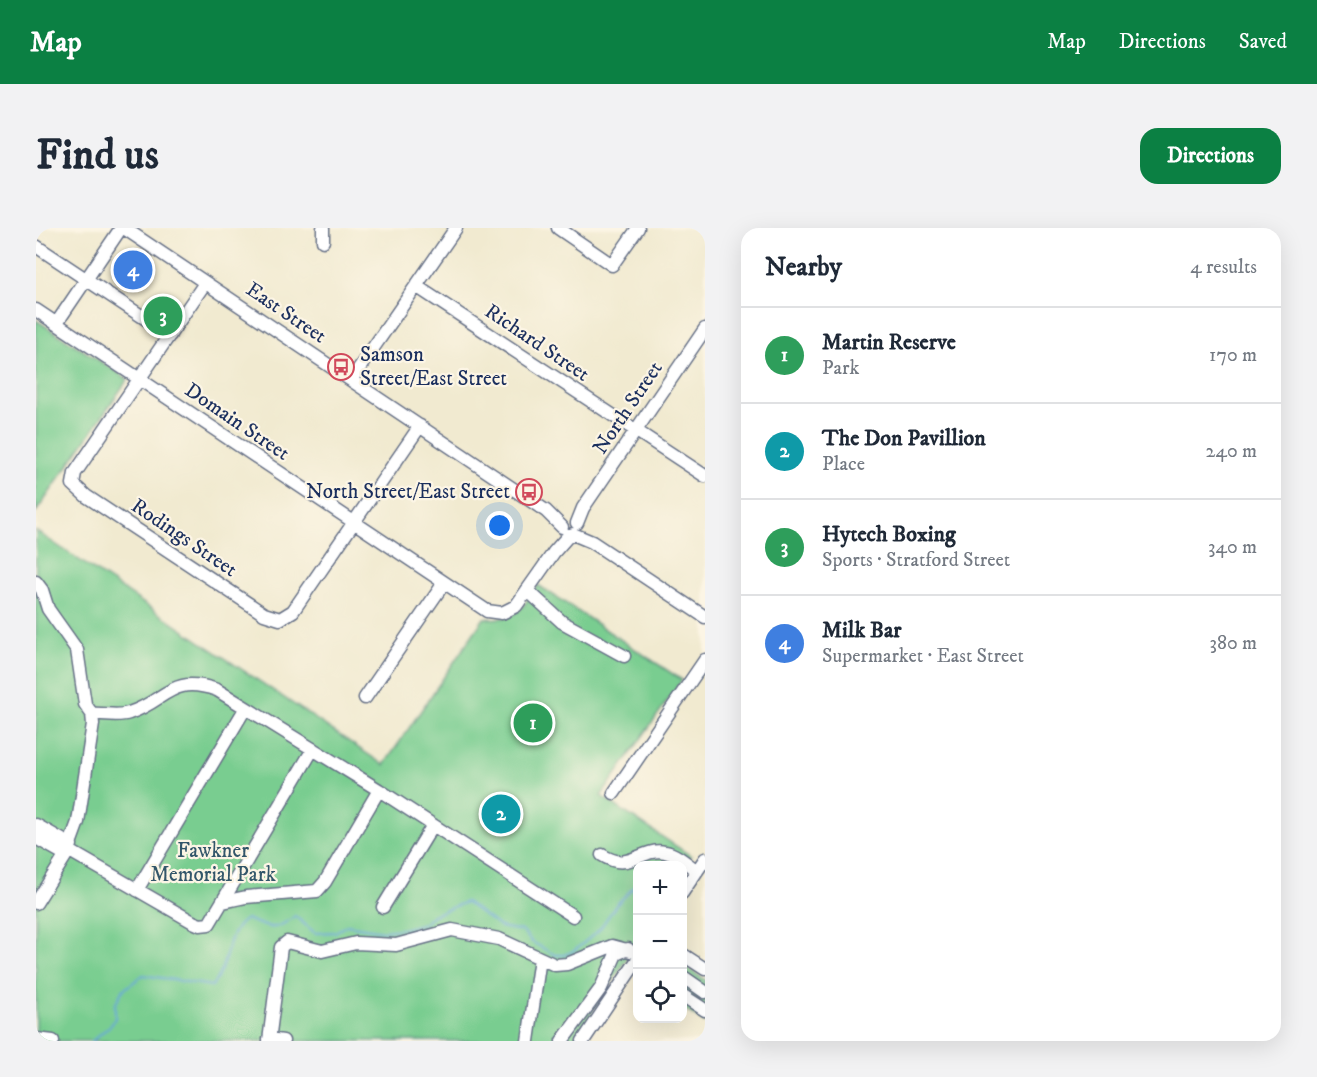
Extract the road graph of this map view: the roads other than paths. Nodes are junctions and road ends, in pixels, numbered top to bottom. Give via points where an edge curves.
1 (122, 228) edge
2 (322, 228) edge
3 (456, 228) edge
4 (558, 228) edge
5 (638, 228) edge
6 (323, 241) dead end
7 (36, 246) edge
8 (85, 280) junction
9 (205, 283) junction
10 (416, 286) junction
11 (36, 310) edge
12 (56, 324) junction
13 (170, 334) junction
14 (703, 337) edge
15 (139, 380) junction
16 (351, 380) junction
17 (420, 426) junction
18 (636, 431) junction
19 (705, 476) edge
20 (354, 523) junction
21 (570, 527) junction
22 (36, 582) edge
23 (444, 583) junction
24 (527, 590) junction
25 (705, 617) edge
26 (624, 656) dead end
27 (705, 660) edge
28 (365, 698) dead end
29 (245, 708) junction
30 (92, 714) junction
31 (313, 749) junction
32 (379, 790) junction
33 (614, 793) dead end
34 (36, 825) edge
35 (433, 825) junction
36 (36, 838) edge
37 (68, 850) junction
38 (602, 855) dead end
39 (705, 859) edge
40 (697, 871) junction
41 (36, 880) edge
42 (687, 886) edge
43 (47, 887) junction
44 (137, 890) junction
45 (224, 902) junction
46 (36, 903) edge
47 (383, 907) dead end
48 (573, 916) dead end
49 (633, 951) edge
50 (687, 957) edge
51 (540, 958) junction
52 (633, 967) edge
53 (705, 969) edge
54 (687, 979) edge
55 (705, 992) edge
56 (687, 998) edge
57 (701, 1007) edge
58 (36, 1039) edge
59 (269, 1040) edge
60 (53, 1041) edge
61 (283, 1041) edge
62 (528, 1041) edge
63 (562, 1041) edge
64 (583, 1041) edge

1 - 8 street
1 - 9 street, East Street
2 - 6 street
3 - 10 street
4 - 5 street via 612,265
7 - 8 street
8 - 12 street
8 - 13 street
9 - 13 street
9 - 16 street, East Street
10 - 16 street
10 - 18 street, Richard Street
11 - 12 street, Domain Street
12 - 15 street, Domain Street
13 - 15 street
14 - 18 street, North Street
15 - 20 street, Domain Street
15 - 20 street, Rodings Street via 75,473 75,487 254,608 280,619 293,611
16 - 17 street, East Street
17 - 20 street
17 - 21 street, East Street
18 - 19 street, Richard Street
18 - 21 street, North Street
20 - 23 street, Domain Street
21 - 24 street, Domain Street
21 - 25 street, East Street
22 - 30 street via 48,609 77,651 85,704
23 - 24 street, Domain Street via 496,613 512,609
23 - 28 street
24 - 26 street via 562,622
27 - 33 street
29 - 30 street via 217,690 198,685 176,686 119,716
29 - 31 street
29 - 44 street
30 - 37 street via 83,801
31 - 32 street
31 - 45 street
32 - 35 street
32 - 45 street via 318,890
34 - 37 street
35 - 47 street
35 - 48 street
36 - 37 street
37 - 43 street
37 - 44 street
38 - 40 street via 620,862 664,852
39 - 40 street
40 - 42 street
41 - 43 street
43 - 46 street
44 - 45 street via 200,925 211,922
49 - 51 street via 607,947 561,965
49 - 63 street via 616,954 601,988
50 - 53 street
51 - 59 street via 499,939 467,931 442,931 392,945 356,943 322,951 287,942 281,947
51 - 62 street
52 - 64 street
54 - 55 street
55 - 57 street
56 - 57 street
58 - 60 street
59 - 61 street

